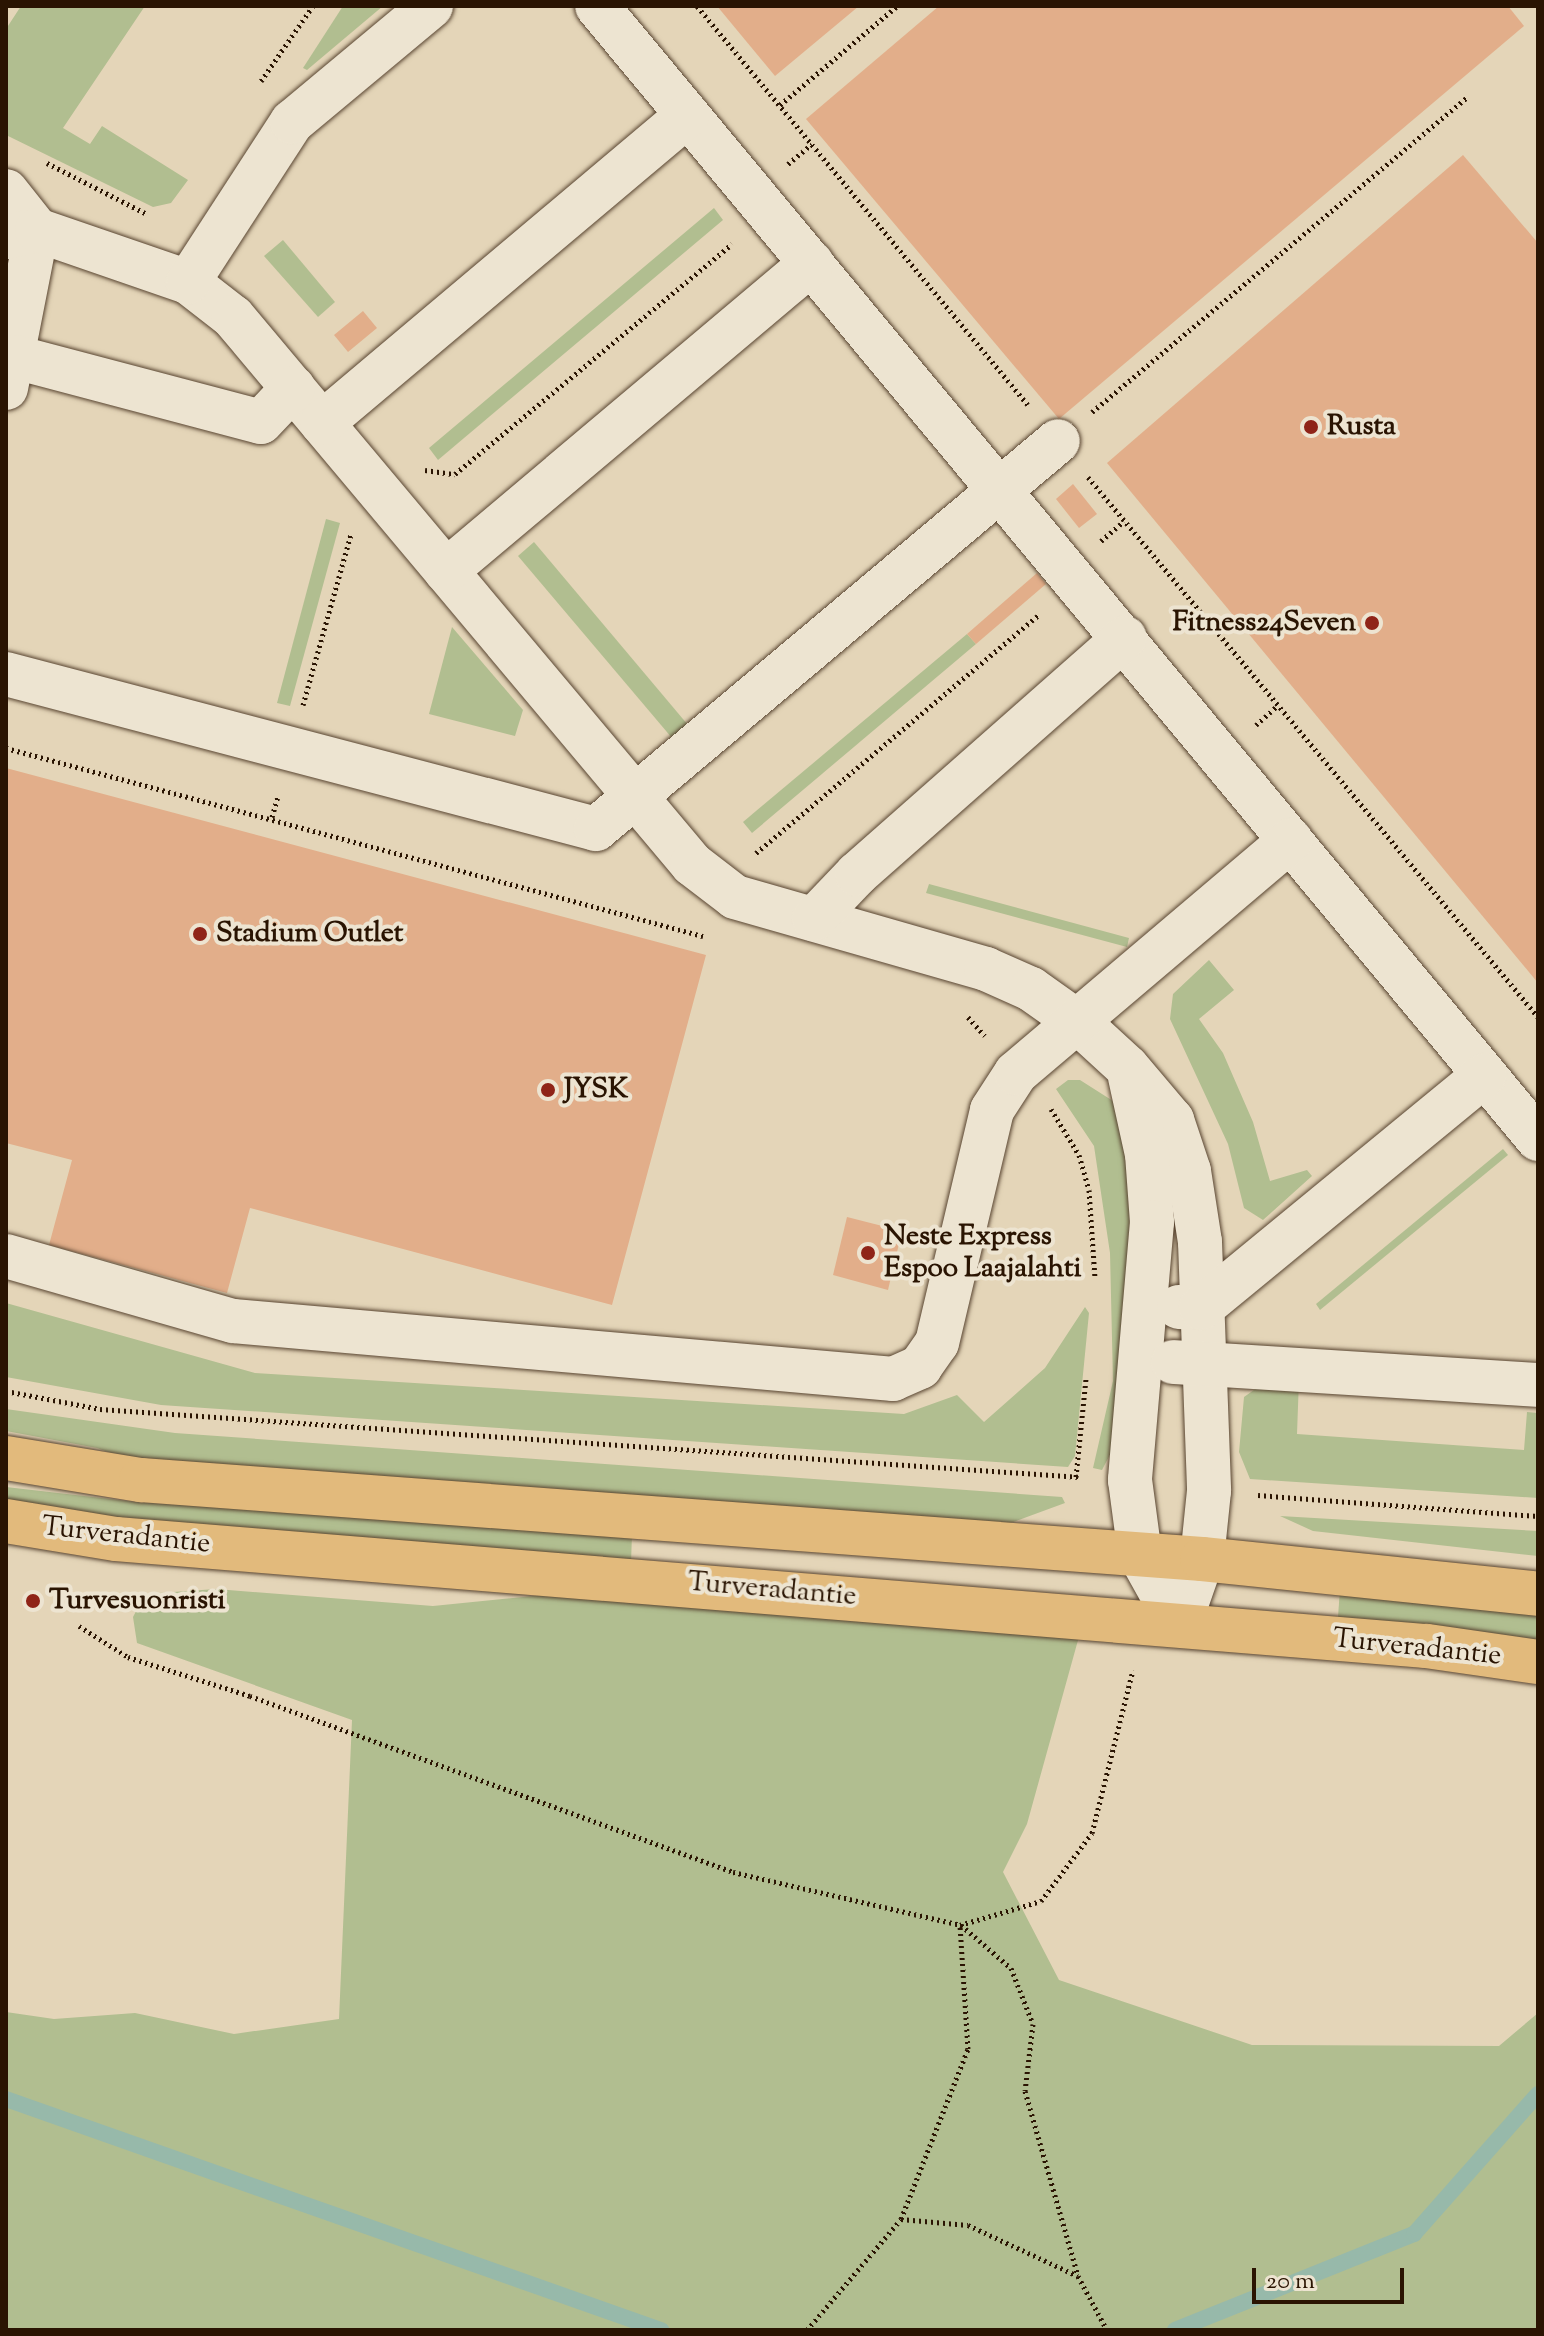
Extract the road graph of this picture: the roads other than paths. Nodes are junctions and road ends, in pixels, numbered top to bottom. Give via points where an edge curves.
1 (431, 6) edge
2 (597, 6) edge
3 (688, 115) junction
4 (6, 191) edge
5 (21, 234) edge
6 (812, 263) junction
7 (188, 282) junction
8 (10, 373) edge
9 (293, 388) junction
10 (322, 423) junction
11 (1058, 441) road end
12 (1001, 489) junction
13 (446, 571) junction
14 (1125, 638) junction
15 (6, 674) edge
16 (635, 796) junction
17 (1291, 840) junction
18 (814, 919) junction
19 (1079, 1023) junction
20 (1127, 1067) junction
21 (1485, 1075) junction
22 (1538, 1139) edge
23 (6, 1256) edge
24 (1147, 1306) junction
25 (1201, 1308) junction
26 (1142, 1360) junction
27 (1203, 1364) junction
28 (1538, 1385) edge
29 (6, 1458) edge
30 (6, 1521) edge
31 (1140, 1555) junction
32 (1202, 1559) junction
33 (1538, 1594) edge
34 (1179, 1625) junction
35 (1538, 1662) edge

1 - 7 street via 292,122
2 - 3 street
3 - 6 street
3 - 10 street
4 - 5 street
5 - 7 street
5 - 8 street
6 - 12 street
6 - 13 street
7 - 9 street via 233,317
8 - 9 street via 261,422
9 - 10 street
10 - 13 street
11 - 12 street
12 - 14 street
12 - 16 street
13 - 16 street
14 - 17 street
14 - 18 street via 857,874
15 - 16 street via 596,829
16 - 18 street via 692,864 735,897
17 - 19 street
17 - 21 street
18 - 19 street via 986,969 1031,989
19 - 20 street
19 - 23 street via 1016,1073 992,1110 937,1343 920,1367 893,1379 233,1321
20 - 24 street via 1147,1154 1152,1222
20 - 25 street via 1172,1120 1189,1171 1200,1242
21 - 22 street
21 - 25 street
24 - 25 street
24 - 26 street
25 - 27 street
26 - 27 street
26 - 31 street via 1130,1480
27 - 28 street
27 - 32 street via 1209,1491
29 - 31 main road, Turveradantie via 141,1480
30 - 34 main road, Turveradantie via 116,1539
31 - 32 main road, Turveradantie
31 - 34 street
32 - 33 main road, Turveradantie
32 - 34 street
34 - 35 main road, Turveradantie via 1427,1646

